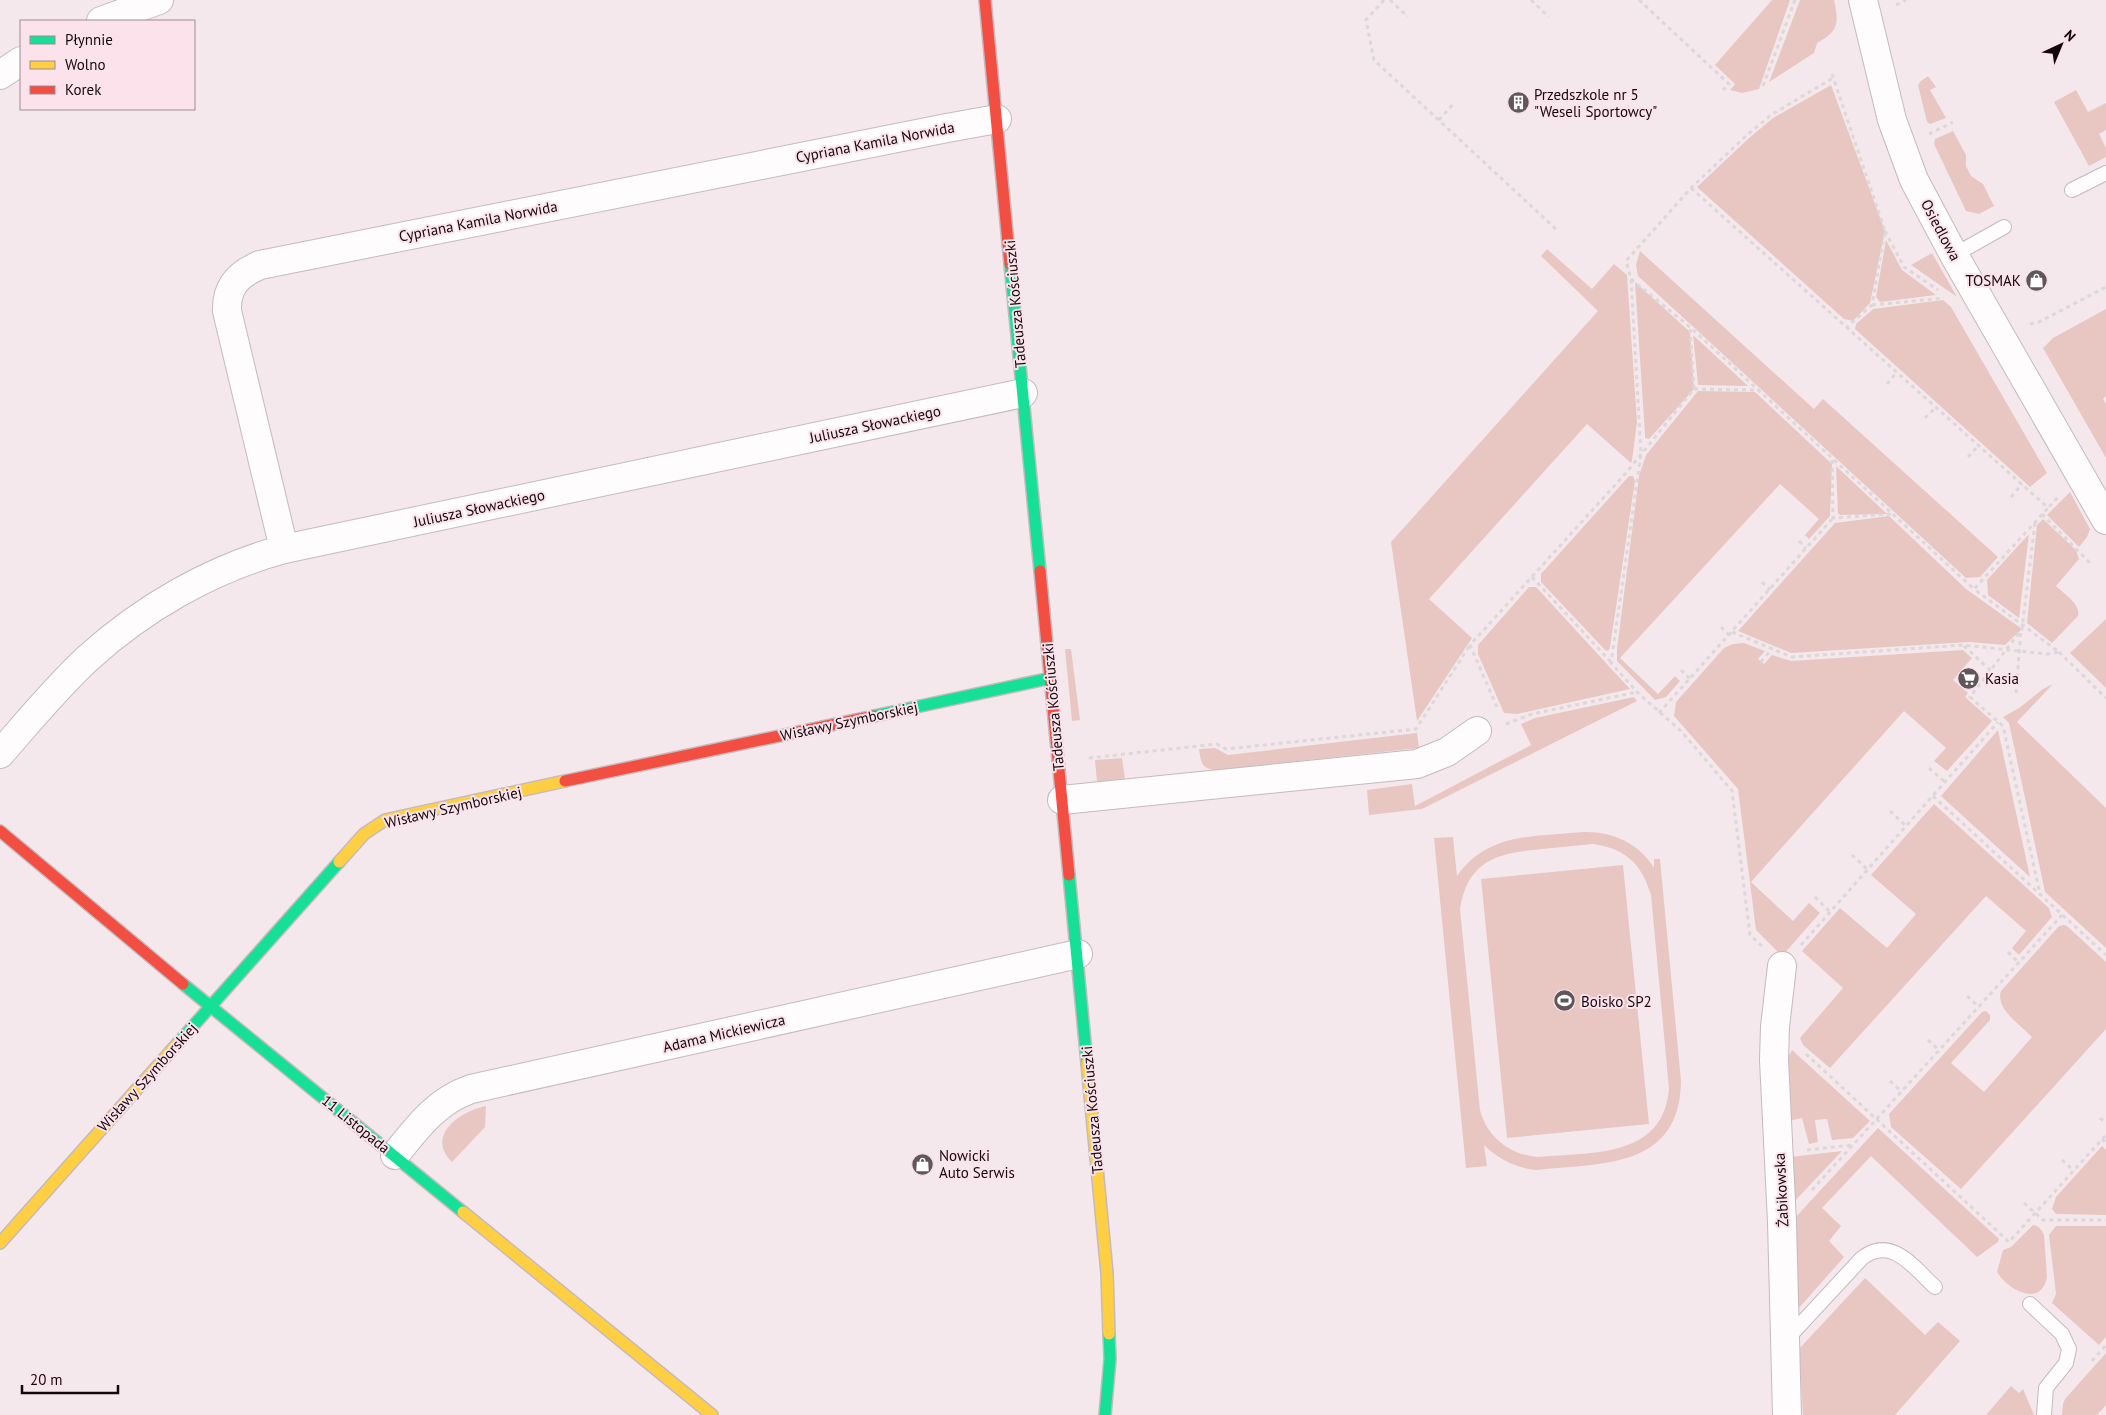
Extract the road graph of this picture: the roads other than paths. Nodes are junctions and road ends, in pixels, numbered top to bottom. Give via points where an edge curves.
1 (159, 0) edge
2 (986, 0) edge
3 (1863, 0) edge
4 (104, 20) edge
5 (20, 62) edge
6 (0, 75) edge
7 (998, 119) junction
8 (2106, 173) edge
9 (2072, 190) dead end
10 (2004, 227) dead end
11 (1951, 250) junction
12 (1023, 393) junction
13 (2106, 520) edge
14 (284, 549) junction
15 (1051, 678) junction
16 (1477, 731) dead end
17 (0, 754) edge
18 (1062, 800) junction
19 (0, 831) edge
20 (1078, 954) junction
21 (1782, 966) road end
22 (210, 1006) junction
23 (395, 1156) junction
24 (0, 1243) edge
25 (1935, 1287) dead end
26 (2030, 1304) dead end
27 (1786, 1340) junction
28 (712, 1415) edge
29 (1105, 1415) edge
30 (1787, 1415) edge
31 (2044, 1415) edge

1 - 4 street
2 - 7 street, Tadeusza Kościuszki
3 - 11 street, Osiedlowa via 1883,90 1902,150
5 - 6 street
7 - 12 street, Tadeusza Kościuszki
7 - 14 street, Cypriana Kamila Norwida via 247,270 236,278 230,288 227,312
8 - 9 lane
10 - 11 lane
11 - 13 street, Osiedlowa
12 - 14 street, Juliusza Słowackiego
12 - 15 street, Tadeusza Kościuszki
14 - 17 street, Juliusza Słowackiego via 220,571 140,617 77,669
15 - 18 street, Tadeusza Kościuszki
15 - 22 street, Wisławy Szymborskiej via 386,820 364,834
16 - 18 street via 1447,752 1417,764
18 - 20 street, Tadeusza Kościuszki
19 - 22 street, 11 Listopada
20 - 23 street, Adama Mickiewicza via 471,1089 437,1107
20 - 29 street, Tadeusza Kościuszki via 1107,1273 1110,1359
21 - 27 street, Żabikowska via 1774,1060
22 - 23 street, 11 Listopada
22 - 24 street, Wisławy Szymborskiej
23 - 28 street, 11 Listopada
25 - 27 lane via 1900,1255 1890,1250 1870,1251
26 - 31 lane via 2062,1334 2069,1349 2066,1363 2046,1388
27 - 30 street, Żabikowska

